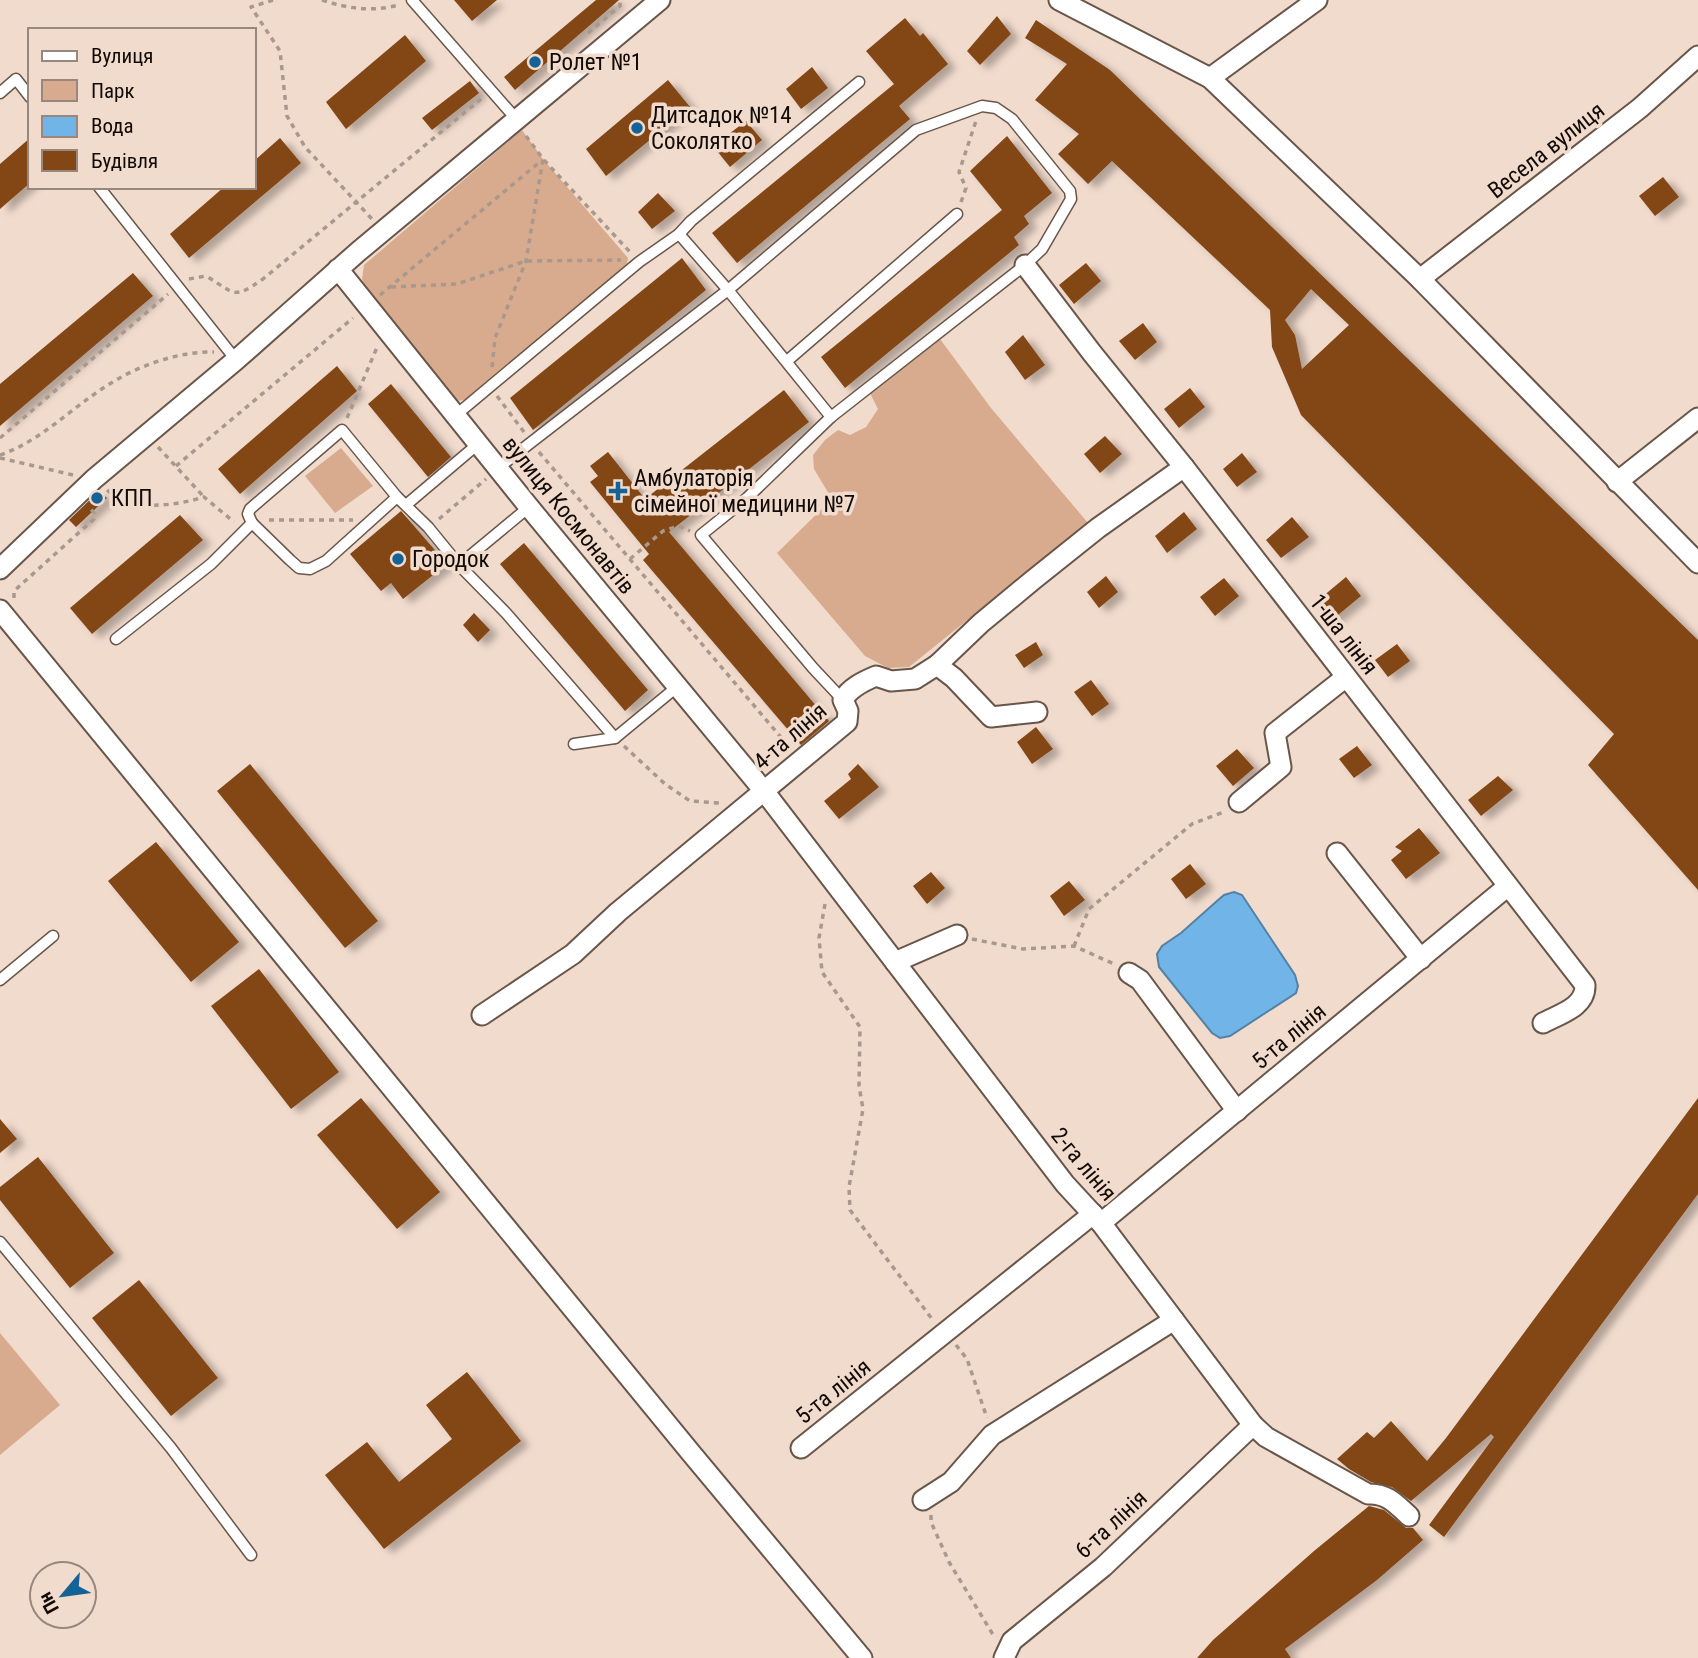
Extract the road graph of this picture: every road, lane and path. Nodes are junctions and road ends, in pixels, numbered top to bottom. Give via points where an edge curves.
1 (272, 0) edge
2 (323, 0) edge
3 (660, 0) edge
4 (1059, 0) edge
5 (1317, 0) edge
6 (413, 1) edge
7 (1698, 55) edge
8 (1210, 78) junction
9 (859, 82) dead end
10 (490, 91) junction
11 (0, 93) edge
12 (28, 94) edge
13 (982, 106) junction
14 (517, 121) junction
15 (542, 159) junction
16 (101, 189) edge
17 (356, 202) junction
18 (957, 214) joint
19 (384, 231) junction
20 (679, 234) junction
21 (526, 261) junction
22 (639, 262) junction
23 (1025, 265) junction
24 (338, 269) junction
25 (1420, 279) junction
26 (177, 287) junction
27 (389, 287) junction
28 (728, 290) junction
29 (368, 306) junction
30 (385, 328) junction
31 (233, 357) junction
32 (787, 361) junction
33 (489, 387) junction
34 (456, 415) junction
35 (831, 417) junction
36 (1698, 418) edge
37 (342, 430) junction
38 (147, 435) junction
39 (0, 438) edge
40 (531, 442) junction
41 (478, 444) junction
42 (0, 456) edge
43 (176, 466) junction
44 (1184, 467) junction
45 (498, 468) junction
46 (94, 479) junction
47 (1617, 482) junction
48 (397, 497) junction
49 (204, 498) junction
50 (85, 502) dead end
51 (406, 505) junction
52 (529, 507) junction
53 (371, 520) junction
54 (250, 521) junction
55 (428, 527) junction
56 (701, 535) junction
57 (630, 559) junction
58 (1698, 563) edge
59 (459, 565) junction
60 (0, 569) edge
61 (7, 605) edge
62 (116, 639) dead end
63 (937, 665) junction
64 (1346, 677) junction
65 (678, 686) junction
66 (843, 700) junction
67 (1037, 712) dead end
68 (615, 738) junction
69 (574, 744) dead end
70 (800, 760) junction
71 (764, 791) junction
72 (1239, 802) joint
73 (746, 805) junction
74 (1337, 853) dead end
75 (1508, 886) junction
76 (825, 904) dead end
77 (957, 935) joint
78 (53, 936) dead end
79 (1074, 946) junction
80 (1421, 959) junction
81 (895, 962) junction
82 (1129, 973) joint
83 (0, 980) edge
84 (482, 1015) dead end
85 (1543, 1023) dead end
86 (1237, 1111) junction
87 (1097, 1219) junction
88 (0, 1242) edge
89 (1174, 1320) junction
90 (945, 1333) junction
91 (1253, 1424) junction
92 (992, 1435) junction
93 (801, 1448) dead end
94 (928, 1497) joint
95 (1409, 1516) dead end
96 (251, 1555) dead end
97 (1004, 1656) edge
98 (862, 1658) edge

1 - 17 path via 251,7 280,51 287,116 305,147
2 - 6 path via 378,10
3 - 14 street
4 - 8 street
5 - 8 street
6 - 10 lane
7 - 25 street, Весела вулиця via 1640,107
8 - 25 street
9 - 20 lane
10 - 14 lane
10 - 17 path
11 - 12 lane via 16,79
13 - 18 path via 958,172 966,187
13 - 23 lane via 996,108 1012,119 1070,191 1071,199 1047,239
13 - 28 lane via 916,130
14 - 19 street
15 - 21 path
15 - 22 path
15 - 27 path
16 - 26 lane
17 - 19 path
17 - 26 path via 243,293 206,276 190,278
18 - 32 lane
19 - 24 street
20 - 22 lane
20 - 28 lane
21 - 22 path
21 - 27 path via 457,284
21 - 33 path via 495,338
22 - 33 lane
23 - 35 lane
23 - 44 street, 1-ша лінія
24 - 29 street, вулиця Космонавтів
24 - 31 street
25 - 47 street
26 - 31 lane
26 - 39 path
27 - 29 path
28 - 32 lane
28 - 40 lane
29 - 30 street, вулиця Космонавтів
29 - 43 path
30 - 34 street, вулиця Космонавтів
30 - 37 path
31 - 38 street
31 - 42 path via 210,352 147,365 109,384 21,448
32 - 35 lane
33 - 34 lane
33 - 40 path
34 - 41 street, вулиця Космонавтів
35 - 56 lane via 747,498
36 - 47 street
37 - 48 lane
37 - 54 lane via 250,509
38 - 43 path
38 - 46 street
40 - 45 lane
40 - 57 path
41 - 45 street, вулиця Космонавтів
41 - 51 lane
42 - 46 path
43 - 49 path
44 - 63 street, 4-та лінія via 1033,580
44 - 64 street, 1-ша лінія
45 - 52 street, вулиця Космонавтів
45 - 55 path
46 - 49 path via 114,496 136,503 166,506
46 - 60 street
47 - 58 street
48 - 51 lane
48 - 53 lane
49 - 54 path via 234,522
50 - 61 path via 94,519 14,591
51 - 55 lane
52 - 59 lane
52 - 65 street, вулиця Космонавтів
53 - 54 path
53 - 54 lane via 326,561 310,569 299,568
54 - 62 lane via 211,564
55 - 59 lane
56 - 57 path via 679,526 663,531
56 - 66 lane
57 - 70 path
59 - 68 lane
61 - 98 street via 682,1442
63 - 66 street, 4-та лінія via 915,678 891,681 876,676
63 - 67 street via 990,717
64 - 72 street via 1275,733 1281,766
64 - 75 street, 1-ша лінія
65 - 68 lane
65 - 71 street, вулиця Космонавтів
66 - 70 street, 4-та лінія via 847,722
68 - 69 lane
68 - 73 path via 690,801
70 - 71 street, 4-та лінія
71 - 73 street, 4-та лінія
71 - 81 street, 2-га лінія
72 - 79 path via 1192,824 1090,909
73 - 84 street, 4-та лінія via 573,954
74 - 80 street
75 - 80 street, 5-та лінія
75 - 85 street, 1-ша лінія via 1585,985 1581,1002
76 - 90 path via 819,938 822,972 860,1027 863,1109 849,1186 850,1210
77 - 79 path via 1023,949
77 - 81 street
78 - 83 lane
79 - 82 path
80 - 86 street, 5-та лінія
81 - 87 street, 2-га лінія via 1065,1184
82 - 86 street via 1140,981
86 - 87 street, 5-та лінія
87 - 89 street, 2-га лінія
87 - 90 street, 5-та лінія
88 - 96 lane via 171,1448
89 - 91 street, 2-га лінія
89 - 92 street
90 - 92 path via 967,1359
90 - 93 street, 5-та лінія
91 - 95 street, 2-га лінія via 1266,1437 1368,1494 1390,1498
91 - 97 street, 6-та лінія via 1103,1567 1012,1641
92 - 94 street via 951,1482
94 - 97 path via 931,1522 949,1562

